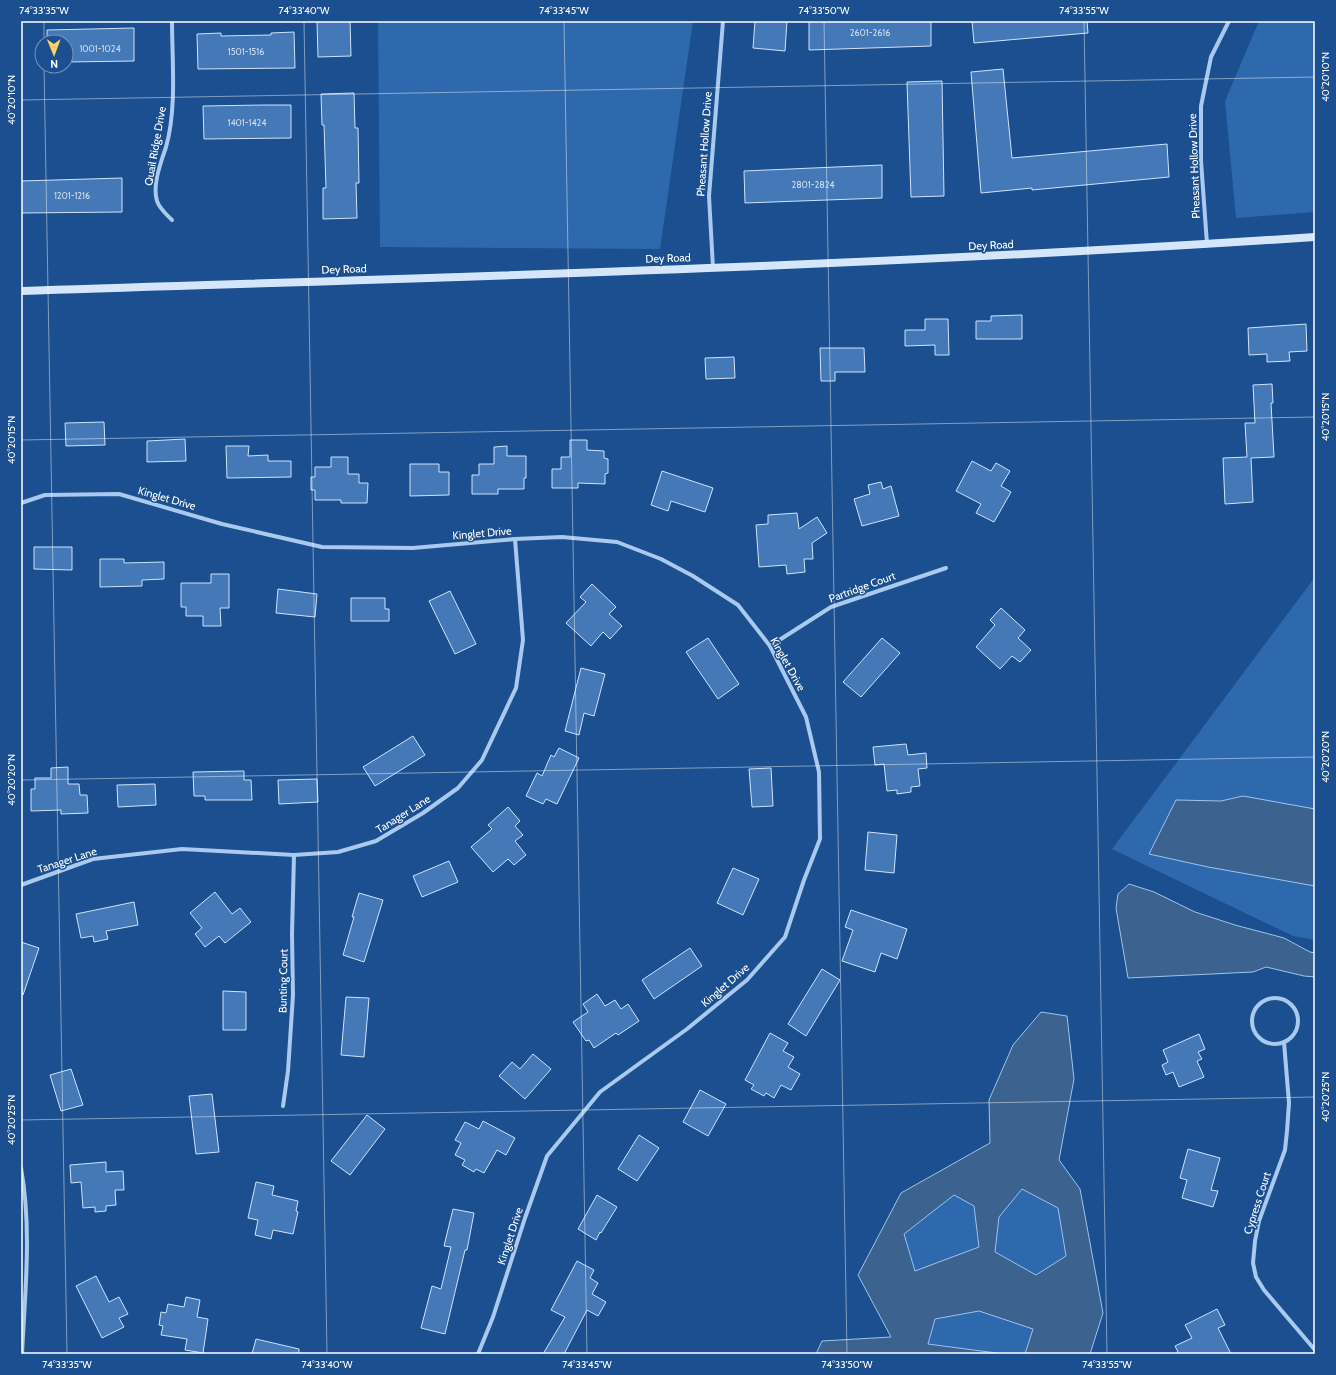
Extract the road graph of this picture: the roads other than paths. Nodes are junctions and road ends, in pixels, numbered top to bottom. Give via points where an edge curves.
1 (172, 21) edge
2 (723, 21) edge
3 (1229, 21) edge
4 (172, 220) dead end
5 (1315, 237) edge
6 (1207, 244) junction
7 (713, 268) junction
8 (21, 291) edge
9 (21, 503) edge
10 (515, 539) junction
11 (946, 568) dead end
12 (770, 646) junction
13 (294, 855) junction
14 (21, 885) edge
15 (1284, 1042) junction
16 (282, 1106) dead end
17 (21, 1168) edge
18 (1315, 1350) edge
19 (22, 1354) edge
20 (478, 1354) edge

1 - 4 street, Quail Ridge Drive via 171,118 156,189 157,202
2 - 7 street, Pheasant Hollow Drive via 709,196
3 - 6 street, Pheasant Hollow Drive via 1211,57 1201,106 1201,161
5 - 6 main road, Dey Road
6 - 7 main road, Dey Road via 1004,256
7 - 8 main road, Dey Road
9 - 10 street, Kinglet Drive via 45,495 119,494 222,524 322,547 413,548
10 - 12 street, Kinglet Drive via 562,537 618,542 661,559 738,605
10 - 13 street, Tanager Lane via 522,640 516,688 482,760 458,788 376,841 338,852
11 - 12 street, Partridge Court via 831,607
12 - 20 street, Kinglet Drive via 806,717 819,772 820,839 785,937 747,980 687,1029 600,1092 547,1156
13 - 14 street, Tanager Lane via 182,849 93,859
13 - 16 street, Bunting Court via 293,995 288,1071
15 - 15 street via 1297,1028 1297,1012 1285,999 1269,998 1256,1008 1252,1022 1261,1039 1276,1044
15 - 18 street, Cypress Court via 1289,1103 1287,1131 1284,1150 1259,1221 1253,1263 1256,1277 1264,1290
17 - 19 street via 25,1190 26,1258

